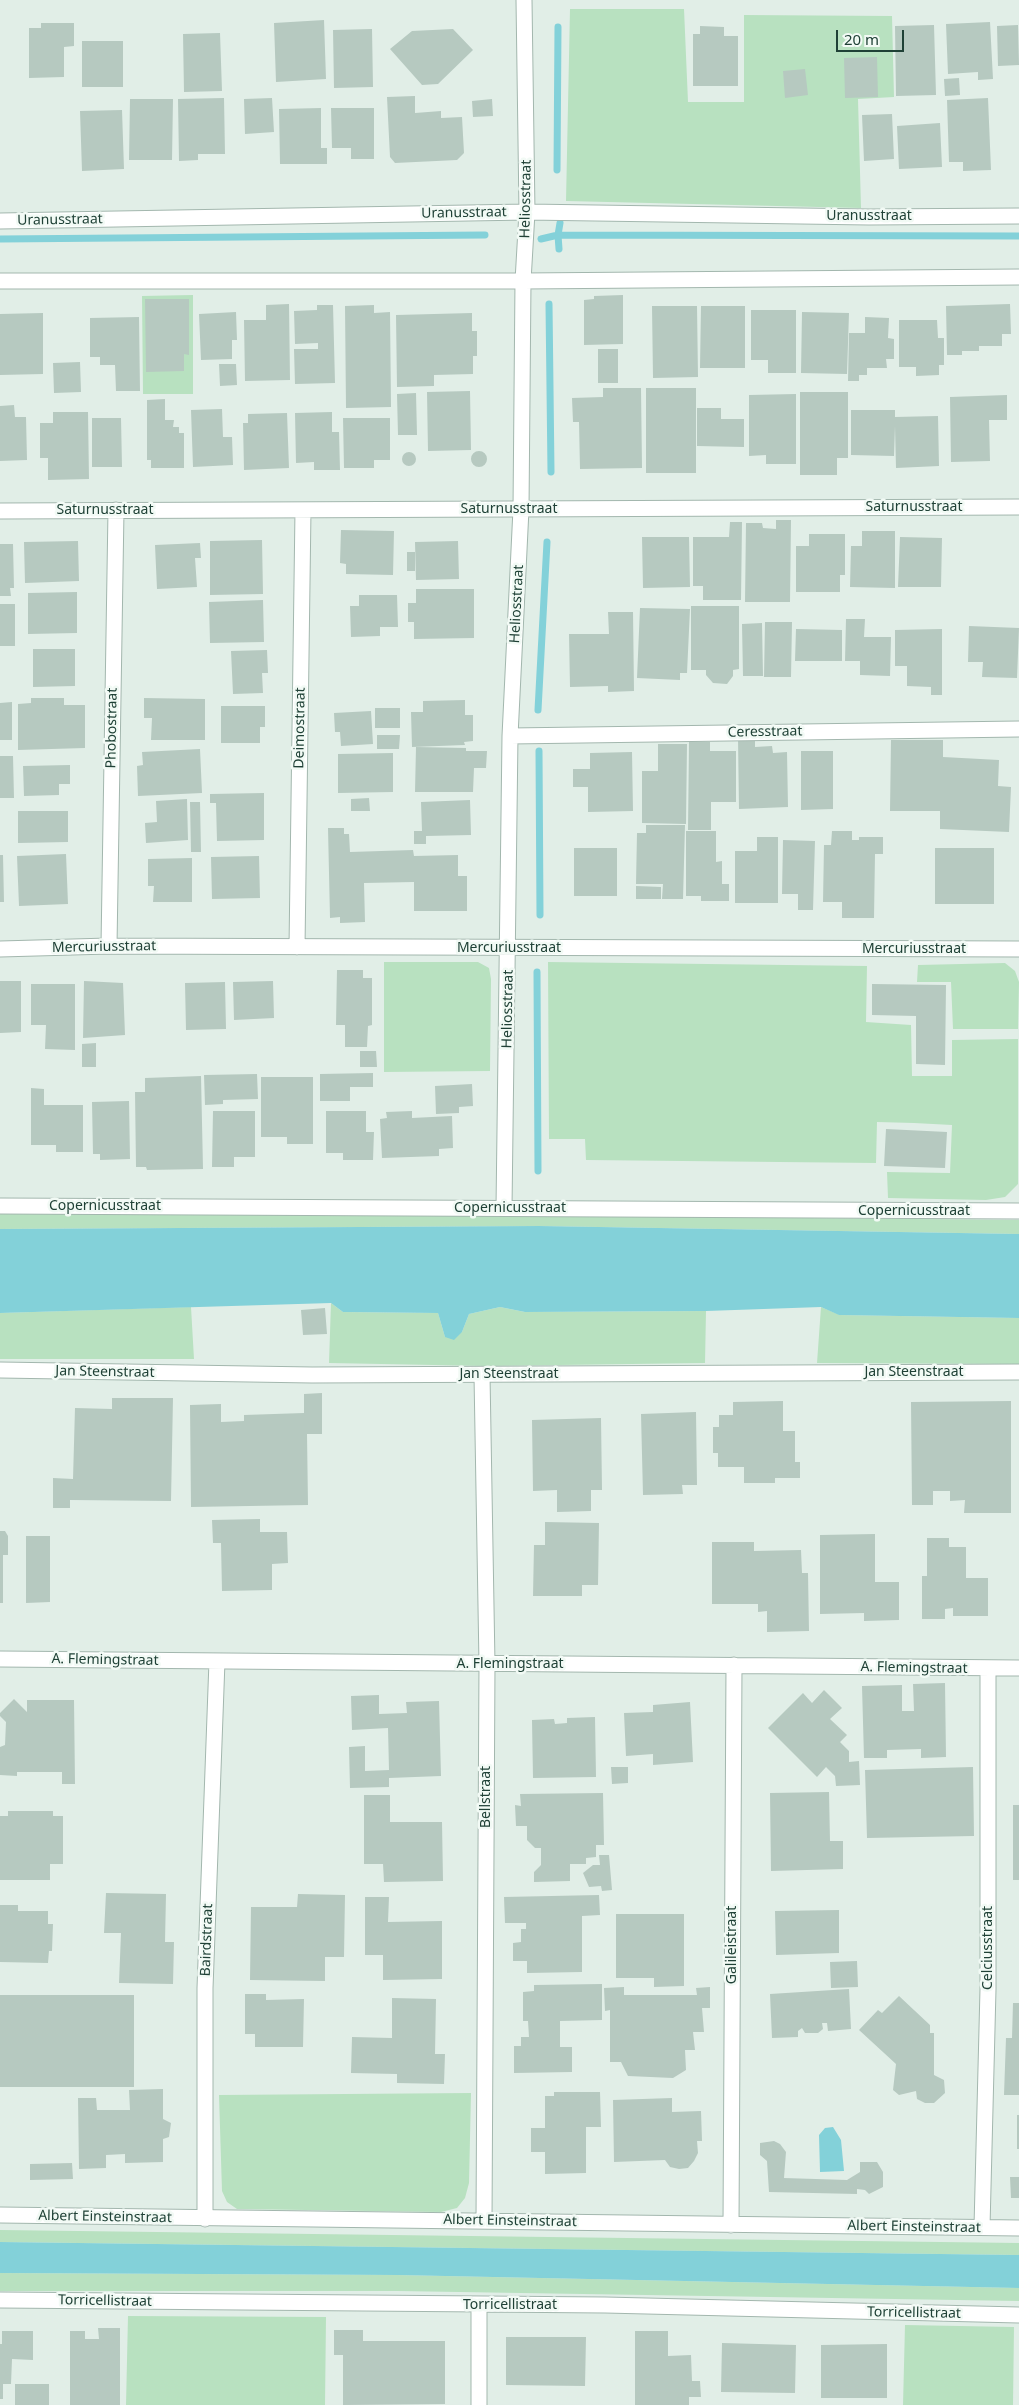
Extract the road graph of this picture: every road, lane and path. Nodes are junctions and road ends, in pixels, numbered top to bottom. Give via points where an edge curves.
1 (524, 0) edge
2 (527, 212) junction
3 (1019, 216) edge
4 (0, 221) edge
5 (1019, 277) edge
6 (0, 281) edge
7 (523, 282) junction
8 (1019, 507) edge
9 (522, 509) junction
10 (116, 510) junction
11 (303, 510) junction
12 (0, 511) edge
13 (1019, 729) edge
14 (510, 736) junction
15 (109, 946) junction
16 (297, 947) junction
17 (509, 948) junction
18 (0, 949) edge
19 (1019, 949) edge
20 (0, 1206) edge
21 (504, 1208) junction
22 (1019, 1211) edge
23 (0, 1370) edge
24 (1019, 1372) edge
25 (482, 1374) junction
26 (0, 1659) edge
27 (217, 1661) junction
28 (487, 1664) junction
29 (734, 1665) junction
30 (1019, 1668) edge
31 (988, 1669) junction
32 (0, 2215) edge
33 (205, 2219) junction
34 (484, 2220) junction
35 (730, 2225) junction
36 (982, 2227) junction
37 (1019, 2228) edge
38 (0, 2300) edge
39 (479, 2305) junction
40 (1019, 2315) edge
41 (479, 2405) edge

1 - 2 street, Heliosstraat
2 - 3 street, Uranusstraat
2 - 4 street, Uranusstraat
2 - 7 street, Heliosstraat
5 - 7 street
6 - 7 street
7 - 9 street, Heliosstraat
8 - 9 street, Saturnusstraat
9 - 11 street, Saturnusstraat
9 - 14 street, Heliosstraat
10 - 11 street, Saturnusstraat
10 - 12 street, Saturnusstraat
10 - 15 street, Phobostraat
11 - 16 street, Deimostraat
13 - 14 street, Ceresstraat
14 - 17 street, Heliosstraat
15 - 16 street, Mercuriusstraat
15 - 18 street, Mercuriusstraat
16 - 17 street, Mercuriusstraat
17 - 19 street, Mercuriusstraat
17 - 21 street, Heliosstraat
20 - 21 street, Copernicusstraat
21 - 22 street, Copernicusstraat
23 - 25 street, Jan Steenstraat
24 - 25 street, Jan Steenstraat
25 - 28 street, Bellstraat
26 - 27 street, A. Flemingstraat
27 - 28 street, A. Flemingstraat
27 - 33 street, Bairdstraat via 206,1988
28 - 29 street, A. Flemingstraat
28 - 34 street, Bellstraat
29 - 31 street, A. Flemingstraat
29 - 35 street, Galileistraat
30 - 31 street, A. Flemingstraat
31 - 36 street, Celciusstraat via 988,1979
32 - 33 street, Albert Einsteinstraat
33 - 34 street, Albert Einsteinstraat
34 - 35 street, Albert Einsteinstraat
35 - 36 street, Albert Einsteinstraat
36 - 37 street, Albert Einsteinstraat
38 - 39 street, Torricellistraat
39 - 40 street, Torricellistraat
39 - 41 street

